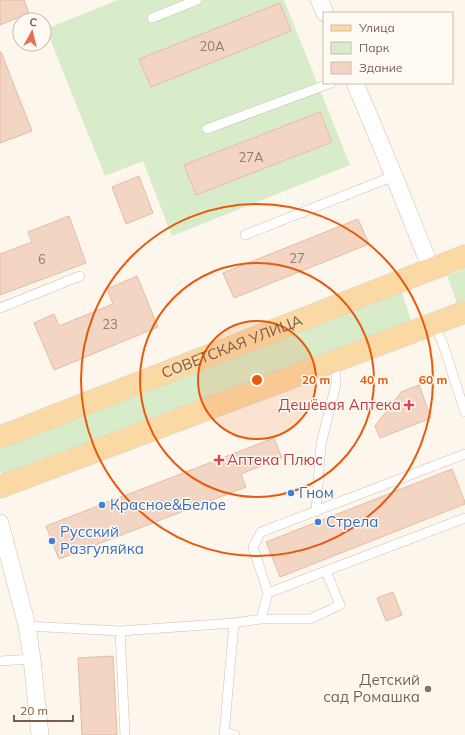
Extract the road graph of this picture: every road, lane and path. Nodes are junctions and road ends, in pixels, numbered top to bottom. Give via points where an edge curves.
1 (197, 0) edge
2 (320, 0) edge
3 (325, 12) edge
4 (152, 18) dead end
5 (328, 84) edge
6 (355, 84) edge
7 (207, 129) dead end
8 (394, 176) junction
9 (245, 235) dead end
10 (426, 256) dead end
11 (465, 256) edge
12 (80, 276) dead end
13 (0, 308) edge
14 (465, 312) edge
15 (434, 324) junction
16 (336, 361) junction
17 (465, 412) edge
18 (0, 437) edge
19 (465, 454) edge
20 (0, 487) edge
21 (316, 512) junction
22 (465, 518) edge
23 (0, 523) edge
24 (326, 571) junction
25 (268, 593) junction
26 (261, 619) junction
27 (234, 622) junction
28 (27, 626) junction
29 (120, 631) junction
30 (32, 659) junction
31 (0, 661) edge
32 (225, 734) edge
33 (40, 735) edge
34 (125, 735) edge
35 (235, 735) edge

1 - 4 lane
2 - 3 street
5 - 7 lane
6 - 8 street
8 - 9 lane
8 - 10 street
11 - 18 main road, СОВЕТСКАЯ УЛИЦА
12 - 13 lane
14 - 15 main road
15 - 16 main road
15 - 17 lane
16 - 20 main road
16 - 21 lane via 336,384 321,444
19 - 21 lane
21 - 25 lane via 261,532 253,547
22 - 24 lane
23 - 28 street
24 - 25 lane
24 - 26 lane via 340,605 310,619
25 - 26 lane
26 - 27 lane
27 - 29 lane
27 - 32 lane
28 - 29 lane
28 - 30 street
29 - 34 lane
30 - 31 lane
30 - 33 street
32 - 35 lane

